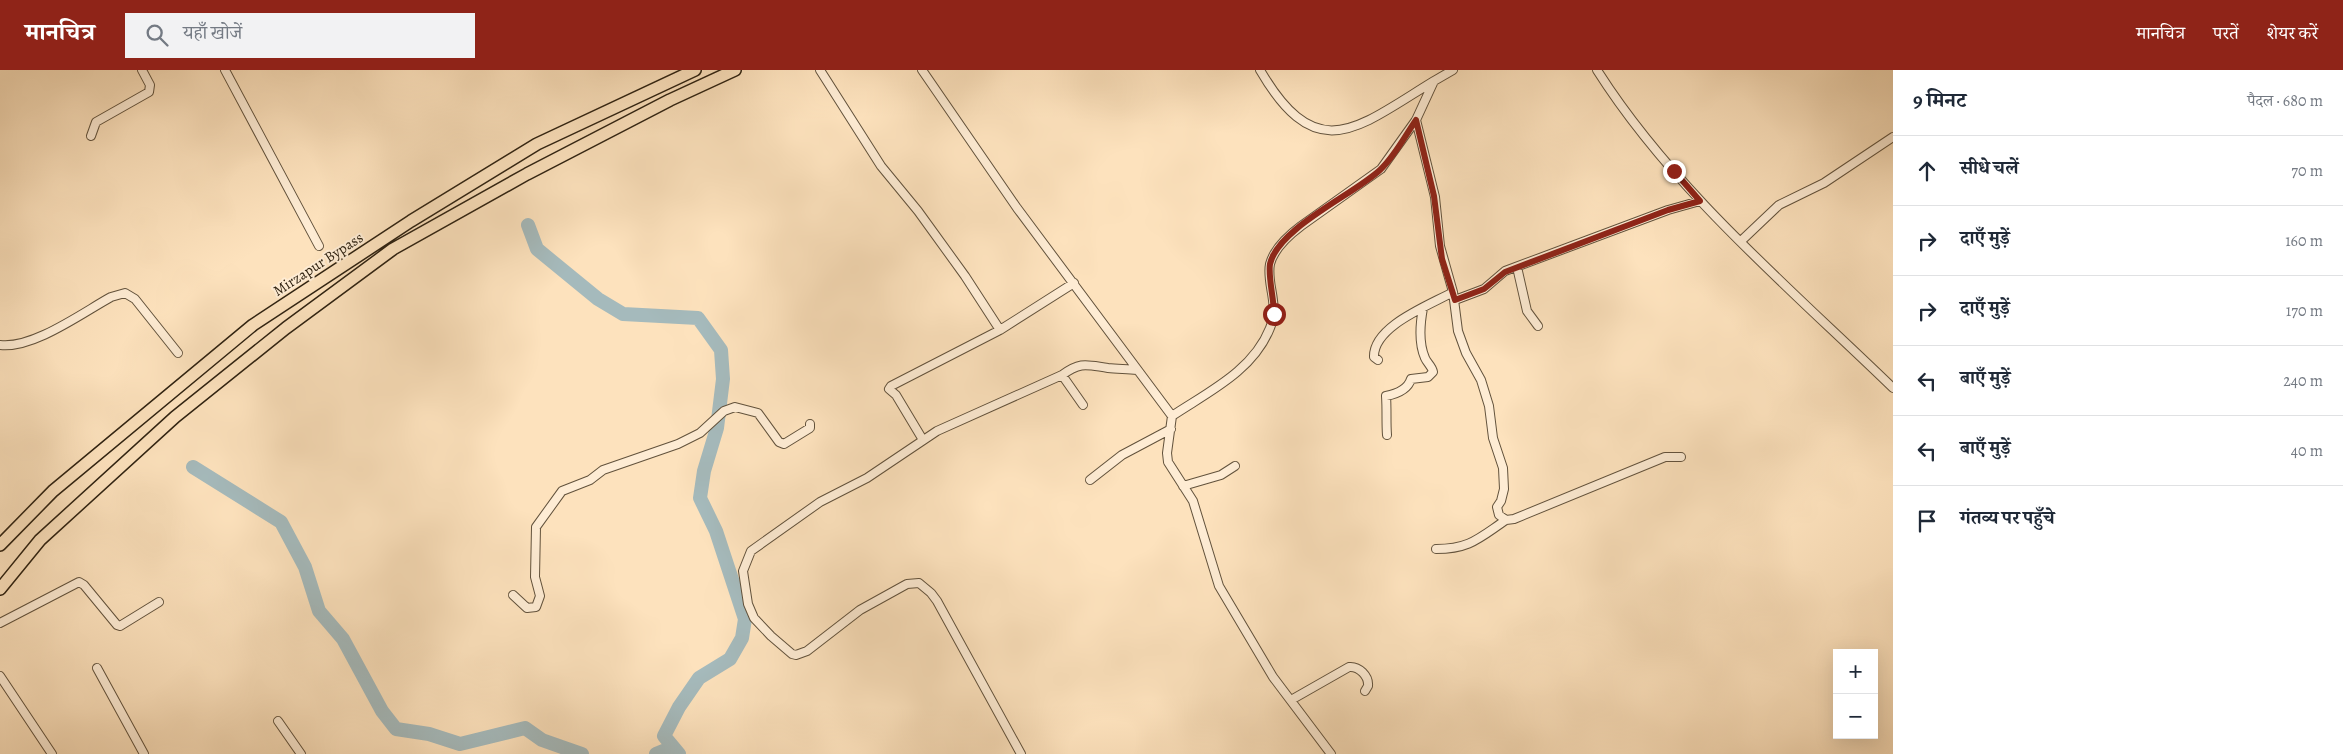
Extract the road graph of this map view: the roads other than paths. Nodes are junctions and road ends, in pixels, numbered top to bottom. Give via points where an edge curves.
1 (142, 70) edge
2 (225, 70) edge
3 (696, 70) edge
4 (735, 70) edge
5 (820, 70) edge
6 (922, 70) edge
7 (1260, 70) edge
8 (1452, 70) edge
9 (1597, 70) edge
10 (1434, 81) junction
11 (1416, 120) junction
12 (91, 136) dead end
13 (1893, 137) edge
14 (1700, 201) junction
15 (1741, 241) junction
16 (318, 246) dead end
17 (1517, 267) junction
18 (1074, 283) junction
19 (1453, 292) junction
20 (1455, 300) junction
21 (1423, 308) junction
22 (1538, 326) dead end
23 (1000, 330) junction
24 (0, 345) edge
25 (178, 352) dead end
26 (1378, 360) dead end
27 (1137, 370) junction
28 (1062, 375) junction
29 (1893, 388) edge
30 (1083, 405) dead end
31 (1172, 416) junction
32 (810, 424) dead end
33 (1171, 428) junction
34 (1387, 435) dead end
35 (923, 440) junction
36 (1681, 457) dead end
37 (1235, 466) dead end
38 (1090, 480) dead end
39 (1183, 486) junction
40 (1506, 520) junction
41 (0, 545) edge
42 (1436, 549) dead end
43 (0, 589) edge
44 (513, 595) dead end
45 (159, 602) dead end
46 (0, 623) edge
47 (97, 668) dead end
48 (0, 676) edge
49 (1364, 691) dead end
50 (1291, 700) junction
51 (278, 722) dead end
52 (52, 754) edge
53 (144, 754) edge
54 (301, 754) edge
55 (1021, 754) edge
56 (1330, 754) edge

1 - 12 street via 150,85 149,92 96,122
2 - 16 street
3 - 41 highway, Mirzapur Bypass via 537,144 411,221 254,325 53,491
4 - 43 highway via 527,174 393,249 174,417 40,540
5 - 23 street via 881,166 918,211
6 - 18 street via 1017,208
7 - 10 street via 1274,94 1290,112 1305,124 1324,130 1363,124
8 - 10 street
9 - 14 street via 1619,106
10 - 11 street
11 - 19 street via 1434,196 1442,259
11 - 31 street via 1381,169 1290,234 1273,256 1270,271 1274,298 1271,327 1248,363
13 - 15 street via 1824,183 1786,200
14 - 15 street
14 - 17 street
15 - 29 street
17 - 20 street via 1499,275 1484,289
17 - 22 street via 1527,310
18 - 23 street
18 - 27 street
19 - 20 street
19 - 21 street
20 - 40 street via 1462,344 1490,406 1493,438 1505,480 1497,511
21 - 26 street via 1388,329 1375,344 1374,357
21 - 34 street via 1421,341 1425,359 1433,372 1428,377 1411,379 1410,384 1386,396
23 - 35 street via 889,388
24 - 25 street via 28,341 111,297 125,294 135,299
27 - 28 street via 1087,363
27 - 31 street
28 - 30 street
28 - 35 street
31 - 33 street
32 - 44 street via 810,428 784,444 779,442 758,413 735,407 724,410 700,433 678,444 603,470 590,480 562,491 536,527 535,577 540,596 536,608 527,608
33 - 38 street via 1122,455
33 - 39 street via 1168,462
35 - 55 street via 867,478 820,502 751,551 743,571 748,604 754,618 796,655 860,610 906,584 919,583 937,601
36 - 40 street via 1665,457
37 - 39 street via 1214,477
39 - 50 street via 1193,501 1219,586 1273,677
40 - 42 street via 1460,548
45 - 46 street via 117,626 79,582
47 - 53 street
48 - 52 street
49 - 50 street via 1368,686 1366,678 1358,669 1349,667
50 - 56 street
51 - 54 street

